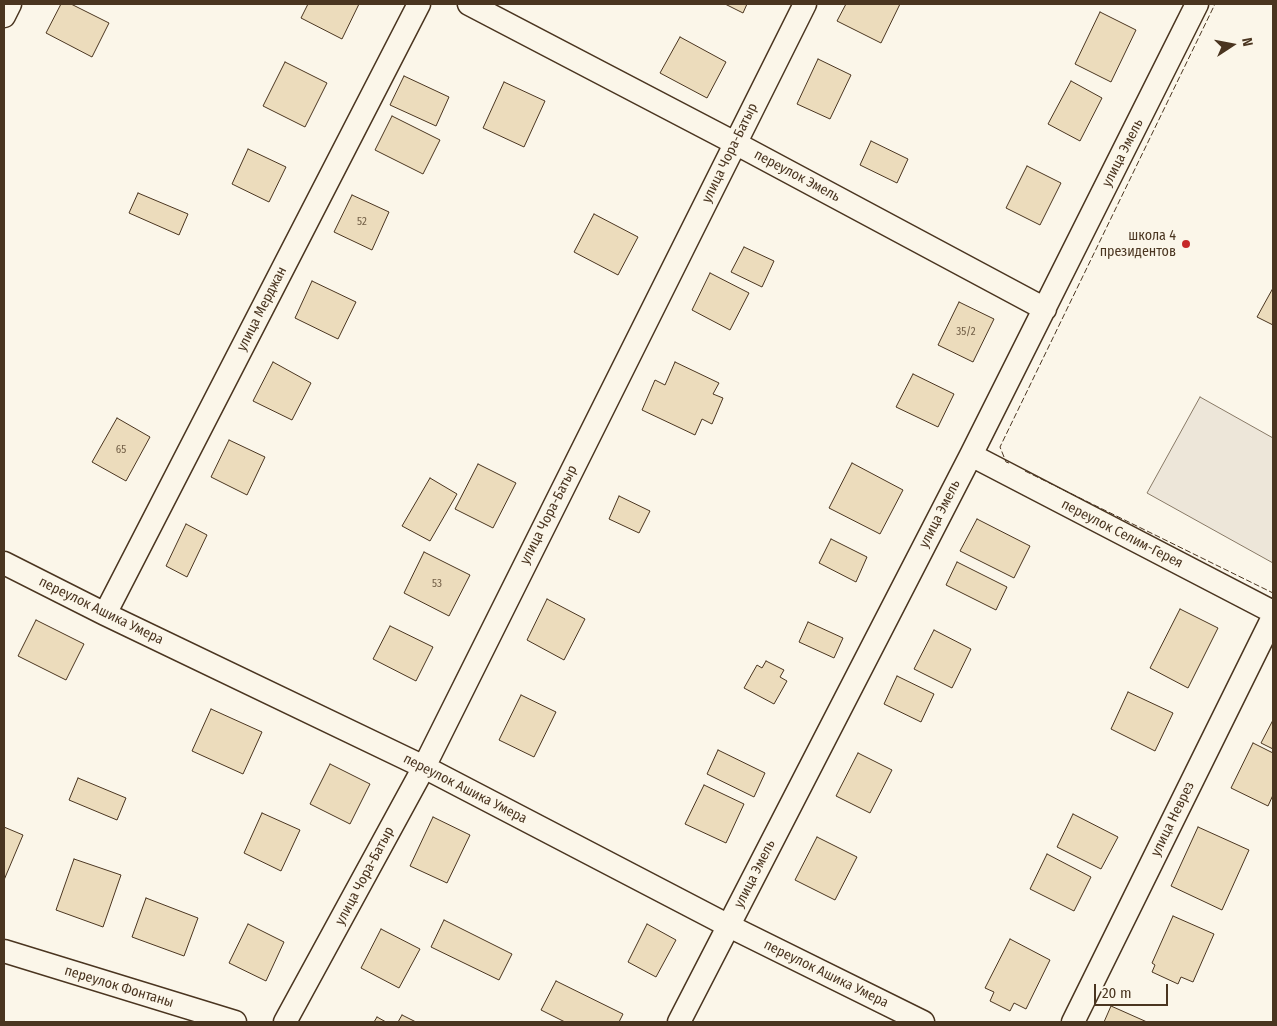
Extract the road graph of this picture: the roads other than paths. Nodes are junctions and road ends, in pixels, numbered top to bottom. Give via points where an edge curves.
1 (10, 4) edge
2 (419, 4) edge
3 (469, 4) edge
4 (805, 4) edge
5 (1197, 4) edge
6 (4, 16) edge
7 (736, 143) junction
8 (1045, 309) junction
9 (970, 455) junction
10 (4, 563) edge
11 (1273, 612) edge
12 (105, 614) junction
13 (1273, 617) edge
14 (424, 767) junction
15 (729, 926) junction
16 (4, 952) edge
17 (235, 1022) edge
18 (285, 1022) edge
19 (679, 1022) edge
20 (923, 1022) edge
21 (1072, 1022) edge

1 - 6 street
2 - 12 street, улица Мерджан
3 - 7 street, переулок Эмель
4 - 7 street, улица Чора-Батыр
5 - 8 street, улица Эмель
7 - 8 street, переулок Эмель
7 - 14 street, улица Чора-Батыр
8 - 9 street, улица Эмель
9 - 11 street, переулок Селим-Герея
9 - 15 street, улица Эмель
10 - 12 street, переулок Ашика Умера
12 - 14 street, переулок Ашика Умера
13 - 21 street, улица Неврез
14 - 15 street, переулок Ашика Умера
14 - 18 street, улица Чора-Батыр
15 - 19 street, улица Эмель
15 - 20 street, переулок Ашика Умера
16 - 17 street, переулок Фонтаны

